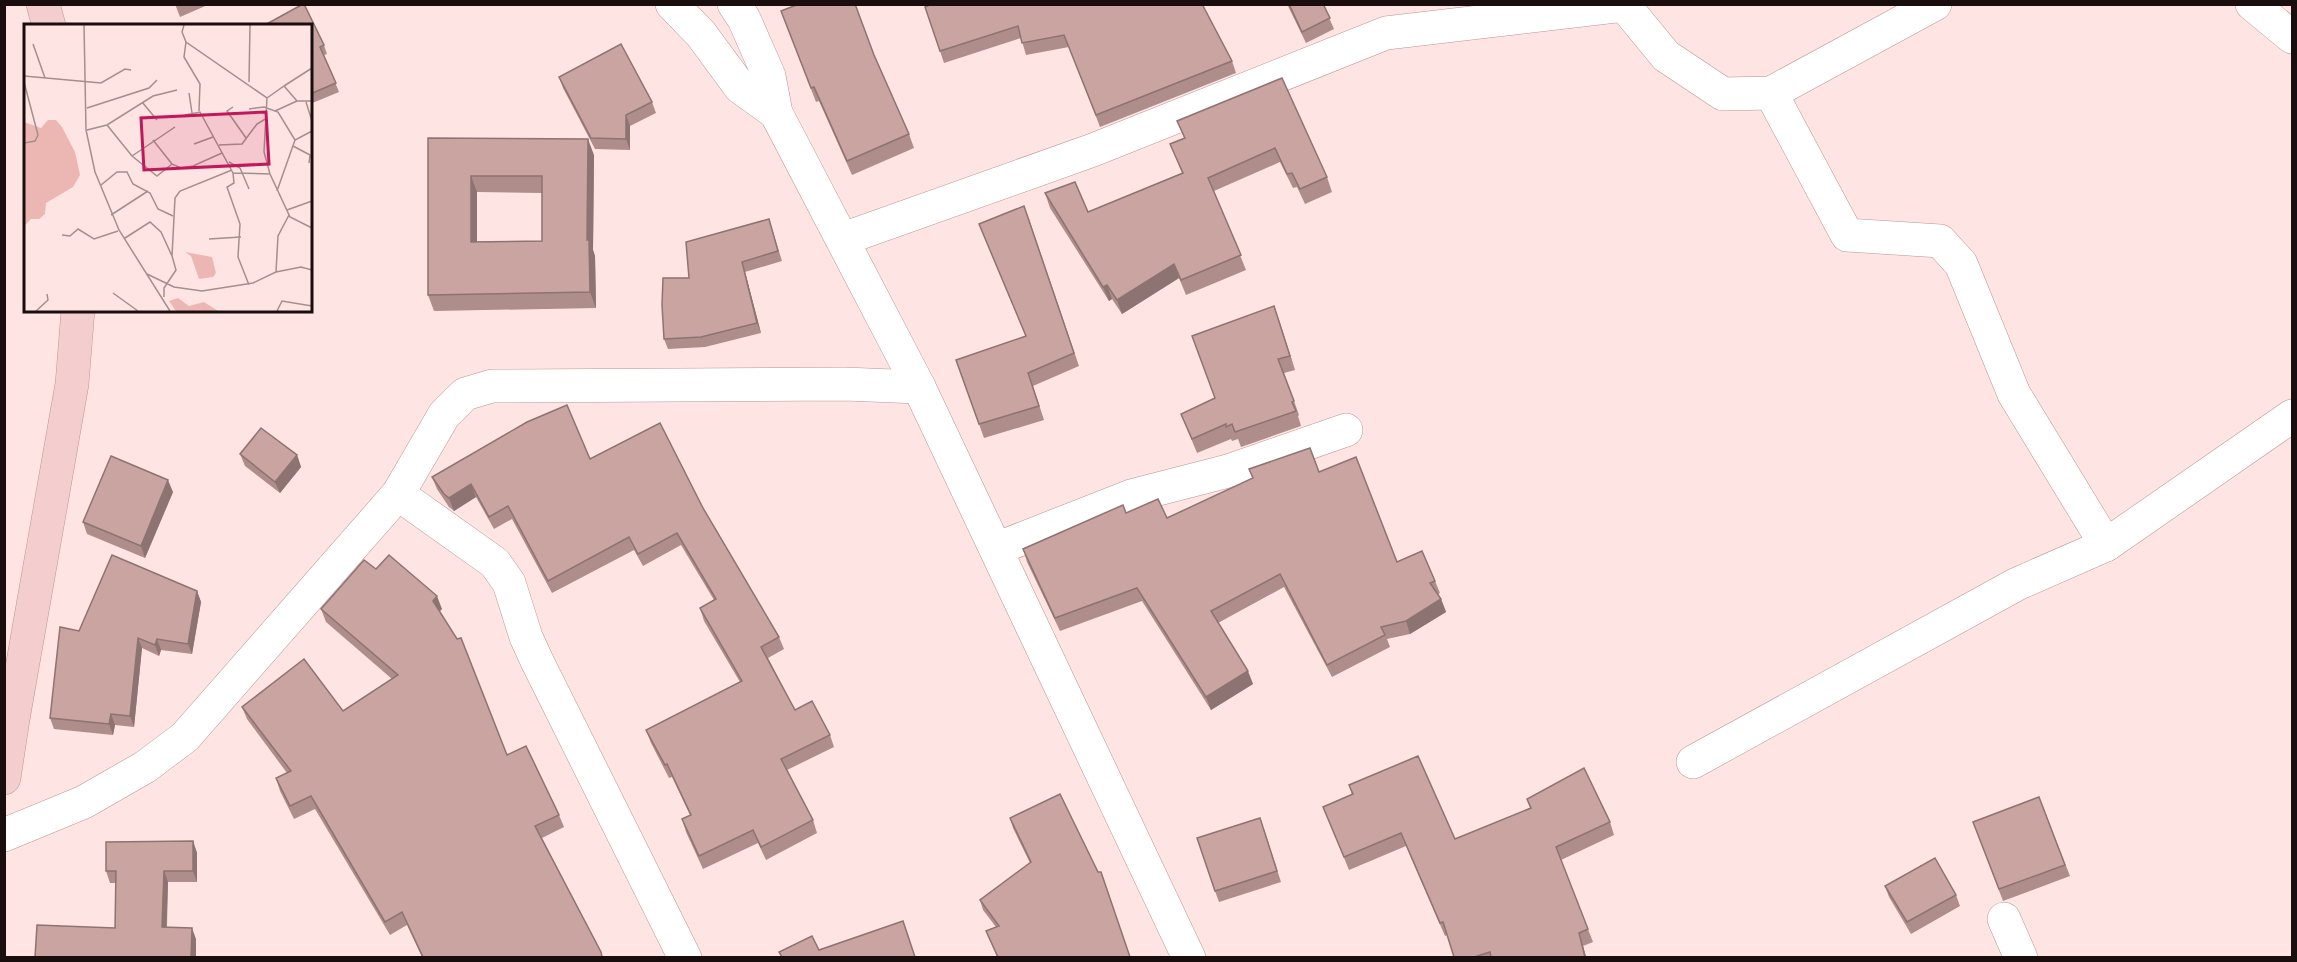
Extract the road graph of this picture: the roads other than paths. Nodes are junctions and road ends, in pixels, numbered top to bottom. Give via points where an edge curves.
1 (43, 4) edge
2 (672, 4) edge
3 (734, 4) edge
4 (1935, 4) edge
5 (2252, 4) edge
6 (48, 24) edge
7 (2292, 37) edge
8 (1772, 93) junction
9 (776, 113) junction
10 (843, 239) junction
11 (78, 312) edge
12 (919, 387) junction
13 (2292, 416) edge
14 (1346, 430) dead end
15 (398, 494) junction
16 (2106, 545) junction
17 (996, 549) junction
18 (1693, 762) dead end
19 (4, 778) edge
20 (4, 835) edge
21 (2004, 919) dead end
22 (685, 957) edge
23 (1189, 957) edge
24 (2021, 957) edge

1 - 6 street
2 - 9 street via 701,34 740,87
3 - 9 street via 769,76
4 - 8 street
5 - 7 street
8 - 10 street via 1723,94 1666,56 1624,5 1386,33 1093,150
8 - 16 street via 1847,235 1940,241 1961,264 2014,394
9 - 10 street
10 - 12 street
11 - 19 street via 72,384
12 - 15 street via 492,386 465,394 444,415
12 - 17 street
13 - 16 street
14 - 17 street via 1228,471 1131,496
15 - 20 street via 185,737 145,767 84,802
15 - 22 street via 495,563 509,583 537,661
16 - 18 street via 2017,584
17 - 23 street
21 - 24 street

